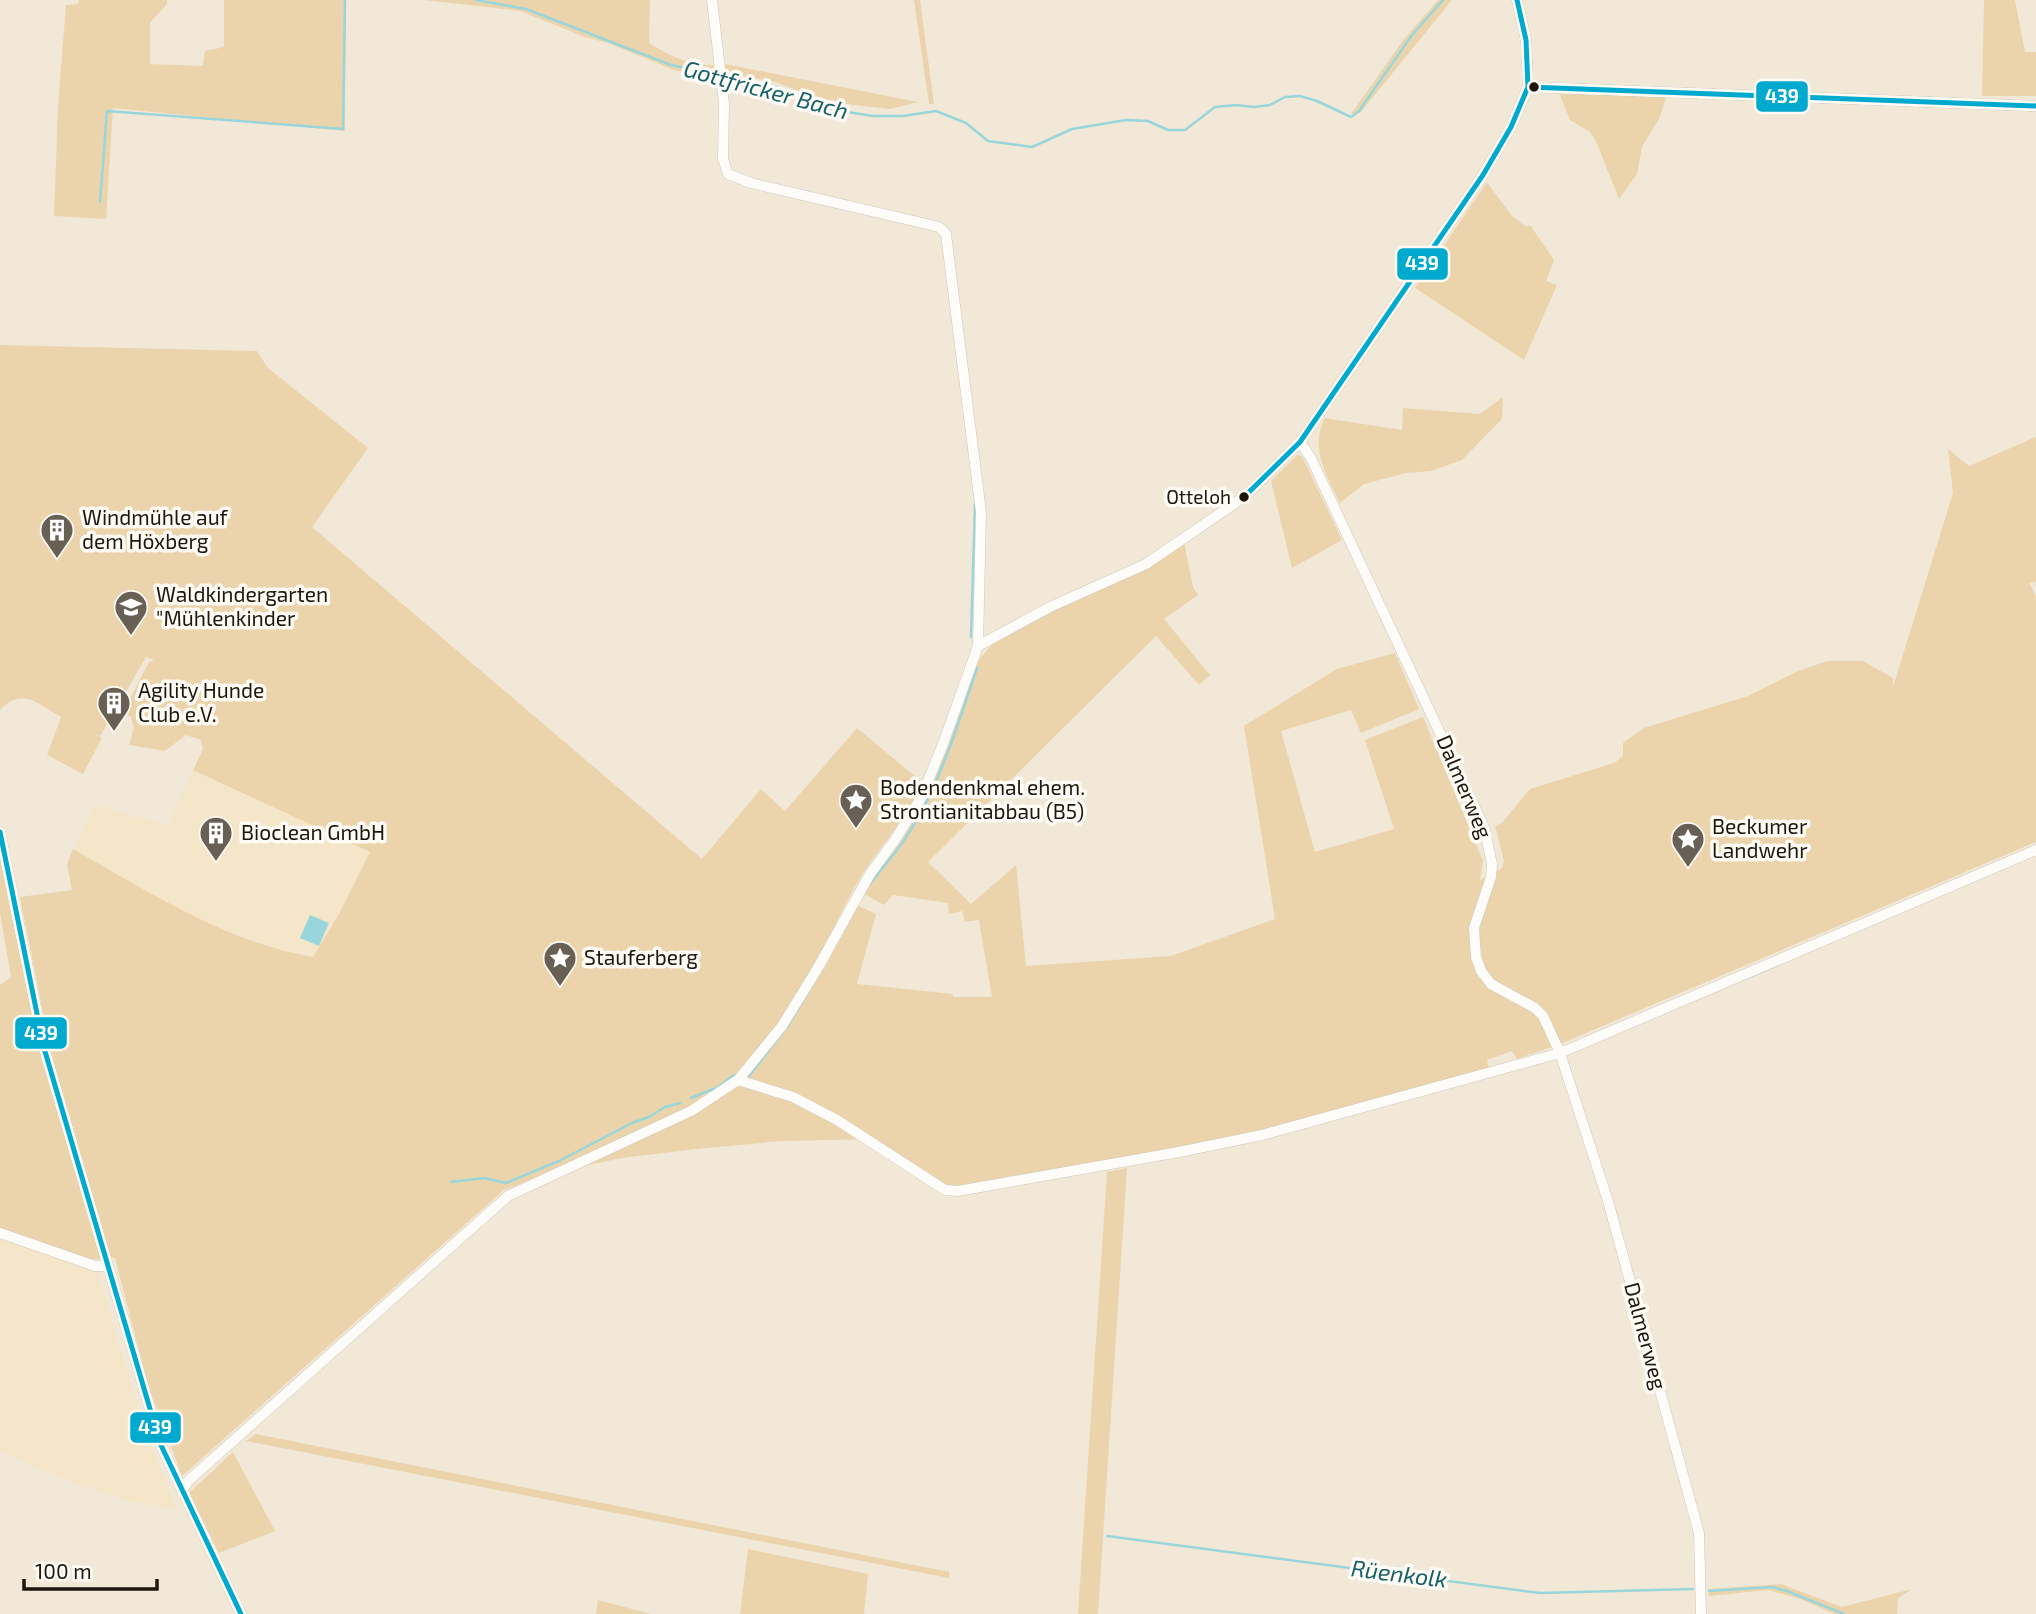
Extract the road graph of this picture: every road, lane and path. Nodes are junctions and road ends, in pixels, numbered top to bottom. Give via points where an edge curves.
1 (712, 0) edge
2 (1517, 0) edge
3 (1528, 87) junction
4 (2036, 106) edge
5 (1300, 442) junction
6 (978, 646) junction
7 (0, 832) edge
8 (2036, 850) edge
9 (1560, 1053) junction
10 (738, 1080) junction
11 (0, 1233) edge
12 (107, 1266) junction
13 (182, 1492) junction
14 (241, 1614) edge
15 (1701, 1614) edge

1 - 6 street via 724,103 723,159 728,174 931,225 946,234 981,512
2 - 3 street via 1526,40
3 - 4 street
3 - 5 street via 1482,175
5 - 6 street via 1244,497 1146,564
5 - 9 street, Dalmerweg via 1484,827 1492,864 1474,929 1480,971 1498,990 1543,1016
6 - 10 street via 921,799 870,874 782,1026
7 - 12 street via 44,1048
8 - 9 street
9 - 10 street via 1262,1135 958,1191 938,1186 793,1097
9 - 15 street, Dalmerweg via 1608,1201 1699,1533
10 - 13 street via 691,1111 508,1196 188,1481
11 - 12 street via 95,1266
12 - 13 street via 160,1443
13 - 14 street

